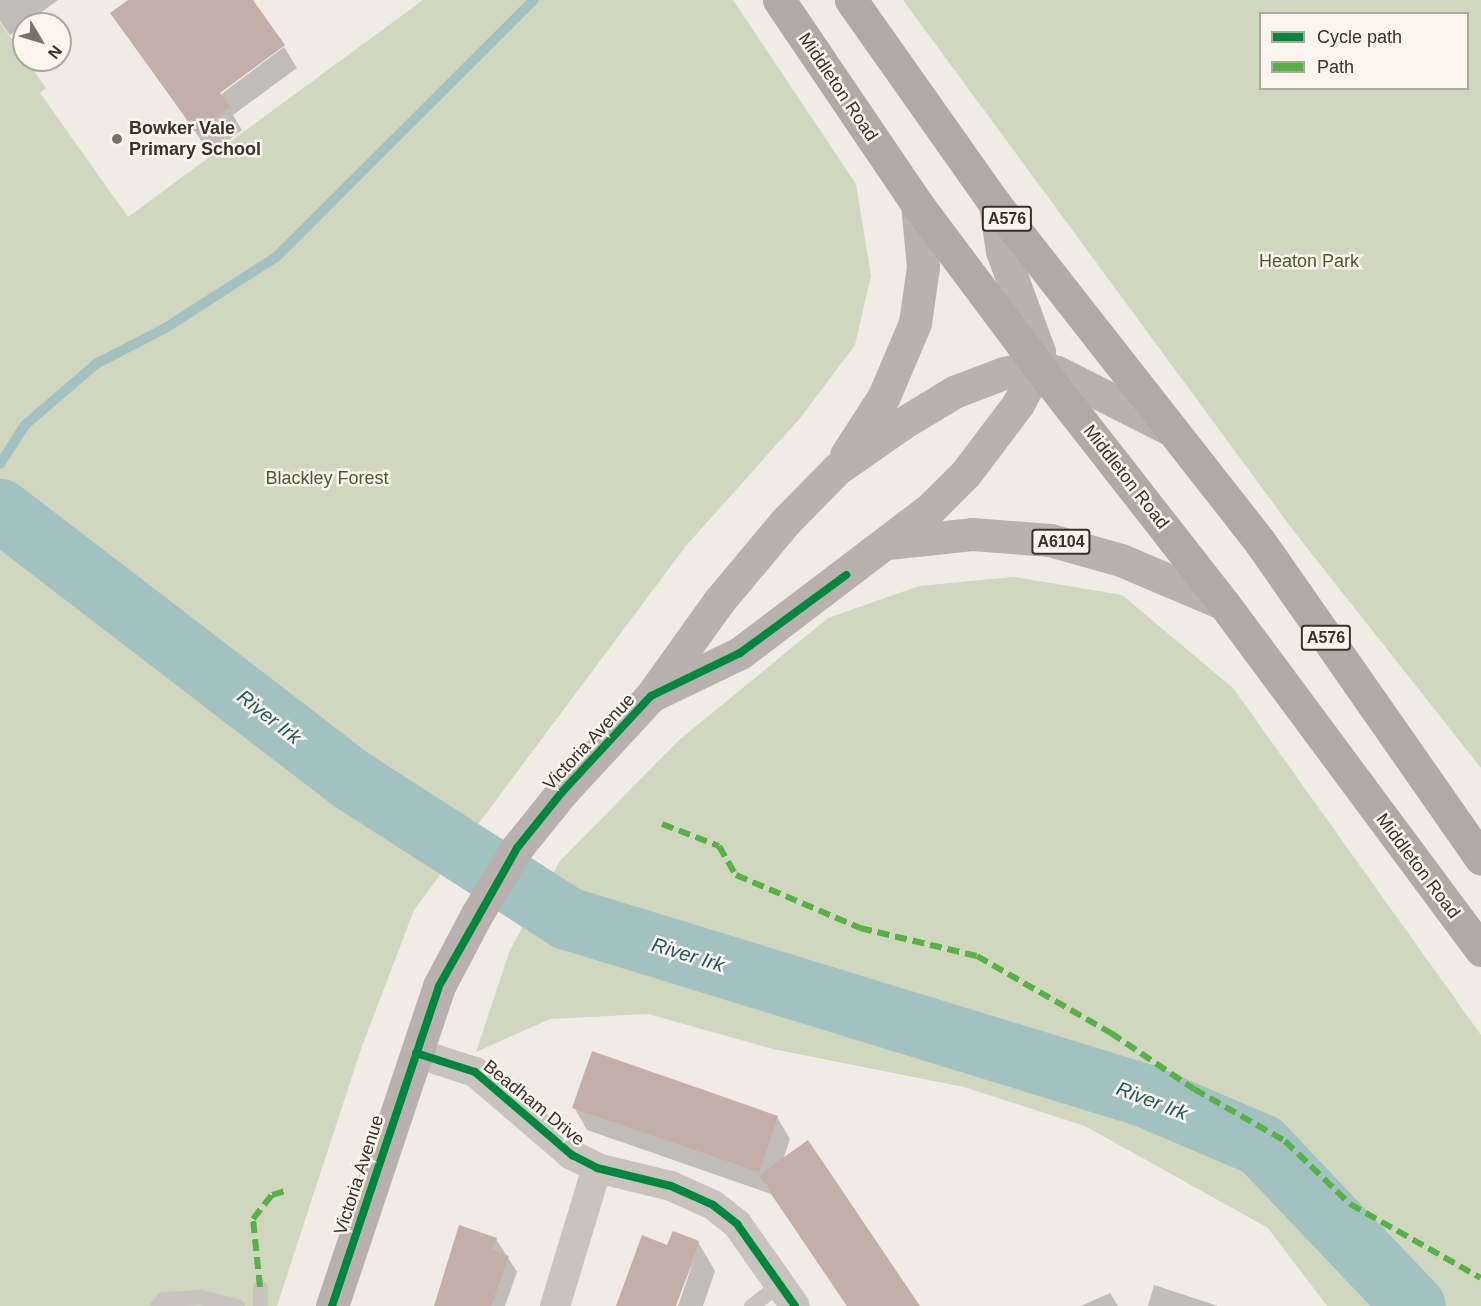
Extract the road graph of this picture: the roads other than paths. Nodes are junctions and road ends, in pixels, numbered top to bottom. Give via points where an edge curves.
1 (779, 0) edge
2 (851, 0) edge
3 (917, 204) junction
4 (995, 204) junction
5 (1038, 366) junction
6 (1172, 430) junction
7 (837, 469) junction
8 (886, 543) junction
9 (1224, 604) junction
10 (651, 696) junction
11 (1481, 859) edge
12 (1481, 950) edge
13 (416, 1053) junction
14 (597, 1168) junction
15 (260, 1287) dead end
16 (788, 1294) edge
17 (157, 1306) edge
18 (237, 1306) edge
19 (260, 1306) edge
20 (332, 1306) edge
21 (555, 1306) edge
22 (751, 1306) edge

1 - 3 highway, Middleton Road
2 - 4 highway, A576
3 - 5 highway, Middleton Road
3 - 7 main road via 923,267 915,323 884,396
4 - 5 main road via 1002,251 1035,335
4 - 6 highway, A576
5 - 6 main road via 1086,385
5 - 7 main road, Victoria Avenue via 1004,373 946,396
5 - 8 main road, Victoria Avenue via 1018,404 966,473
5 - 9 highway, Middleton Road
6 - 11 highway, A576 via 1260,542
7 - 10 main road, Victoria Avenue via 785,522 719,601
8 - 9 main road, A6104 via 972,534 1050,540 1121,560
8 - 10 main road, Victoria Avenue via 740,653
9 - 12 highway, Middleton Road
10 - 13 main road, Victoria Avenue via 562,792 517,848 440,986
13 - 14 street, Beadham Drive via 475,1072 572,1155
13 - 20 main road, Victoria Avenue
14 - 16 street, Beadham Drive via 671,1186 713,1205 737,1224
14 - 21 street
15 - 19 lane
16 - 22 lane
17 - 18 lane via 164,1299 201,1297

